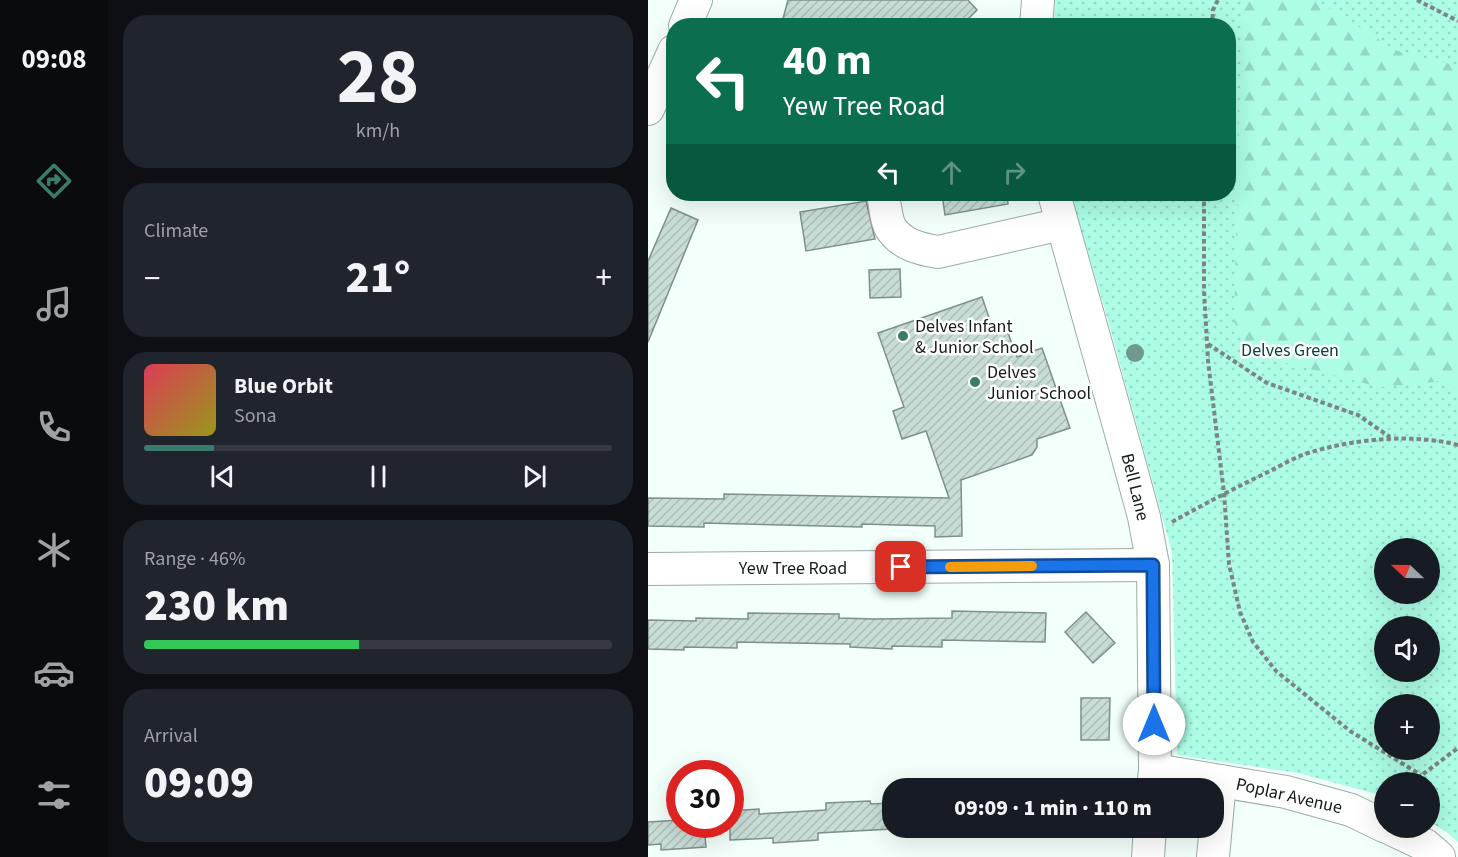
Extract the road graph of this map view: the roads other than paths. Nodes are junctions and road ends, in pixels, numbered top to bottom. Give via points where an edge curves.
1 (696, 0) edge
2 (1038, 0) edge
3 (688, 18) edge
4 (1037, 18) edge
5 (666, 69) edge
6 (648, 109) edge
7 (885, 201) edge
8 (1056, 201) edge
9 (1062, 224) junction
10 (1150, 550) junction
11 (648, 569) edge
12 (1154, 778) edge
13 (1224, 782) edge
14 (1374, 821) edge
15 (1149, 838) edge
16 (1215, 838) edge
17 (1410, 838) edge
18 (1148, 857) edge
19 (1213, 857) edge
20 (1439, 857) edge

1 - 3 street
2 - 4 street
5 - 6 street
7 - 9 street via 891,229 911,246 938,252
8 - 9 street, Bell Lane
9 - 10 street, Bell Lane
10 - 11 street, Yew Tree Road
10 - 12 street, Bell Lane
13 - 14 street, Poplar Avenue via 1286,792 1352,810
15 - 18 street
16 - 19 street
17 - 20 street

